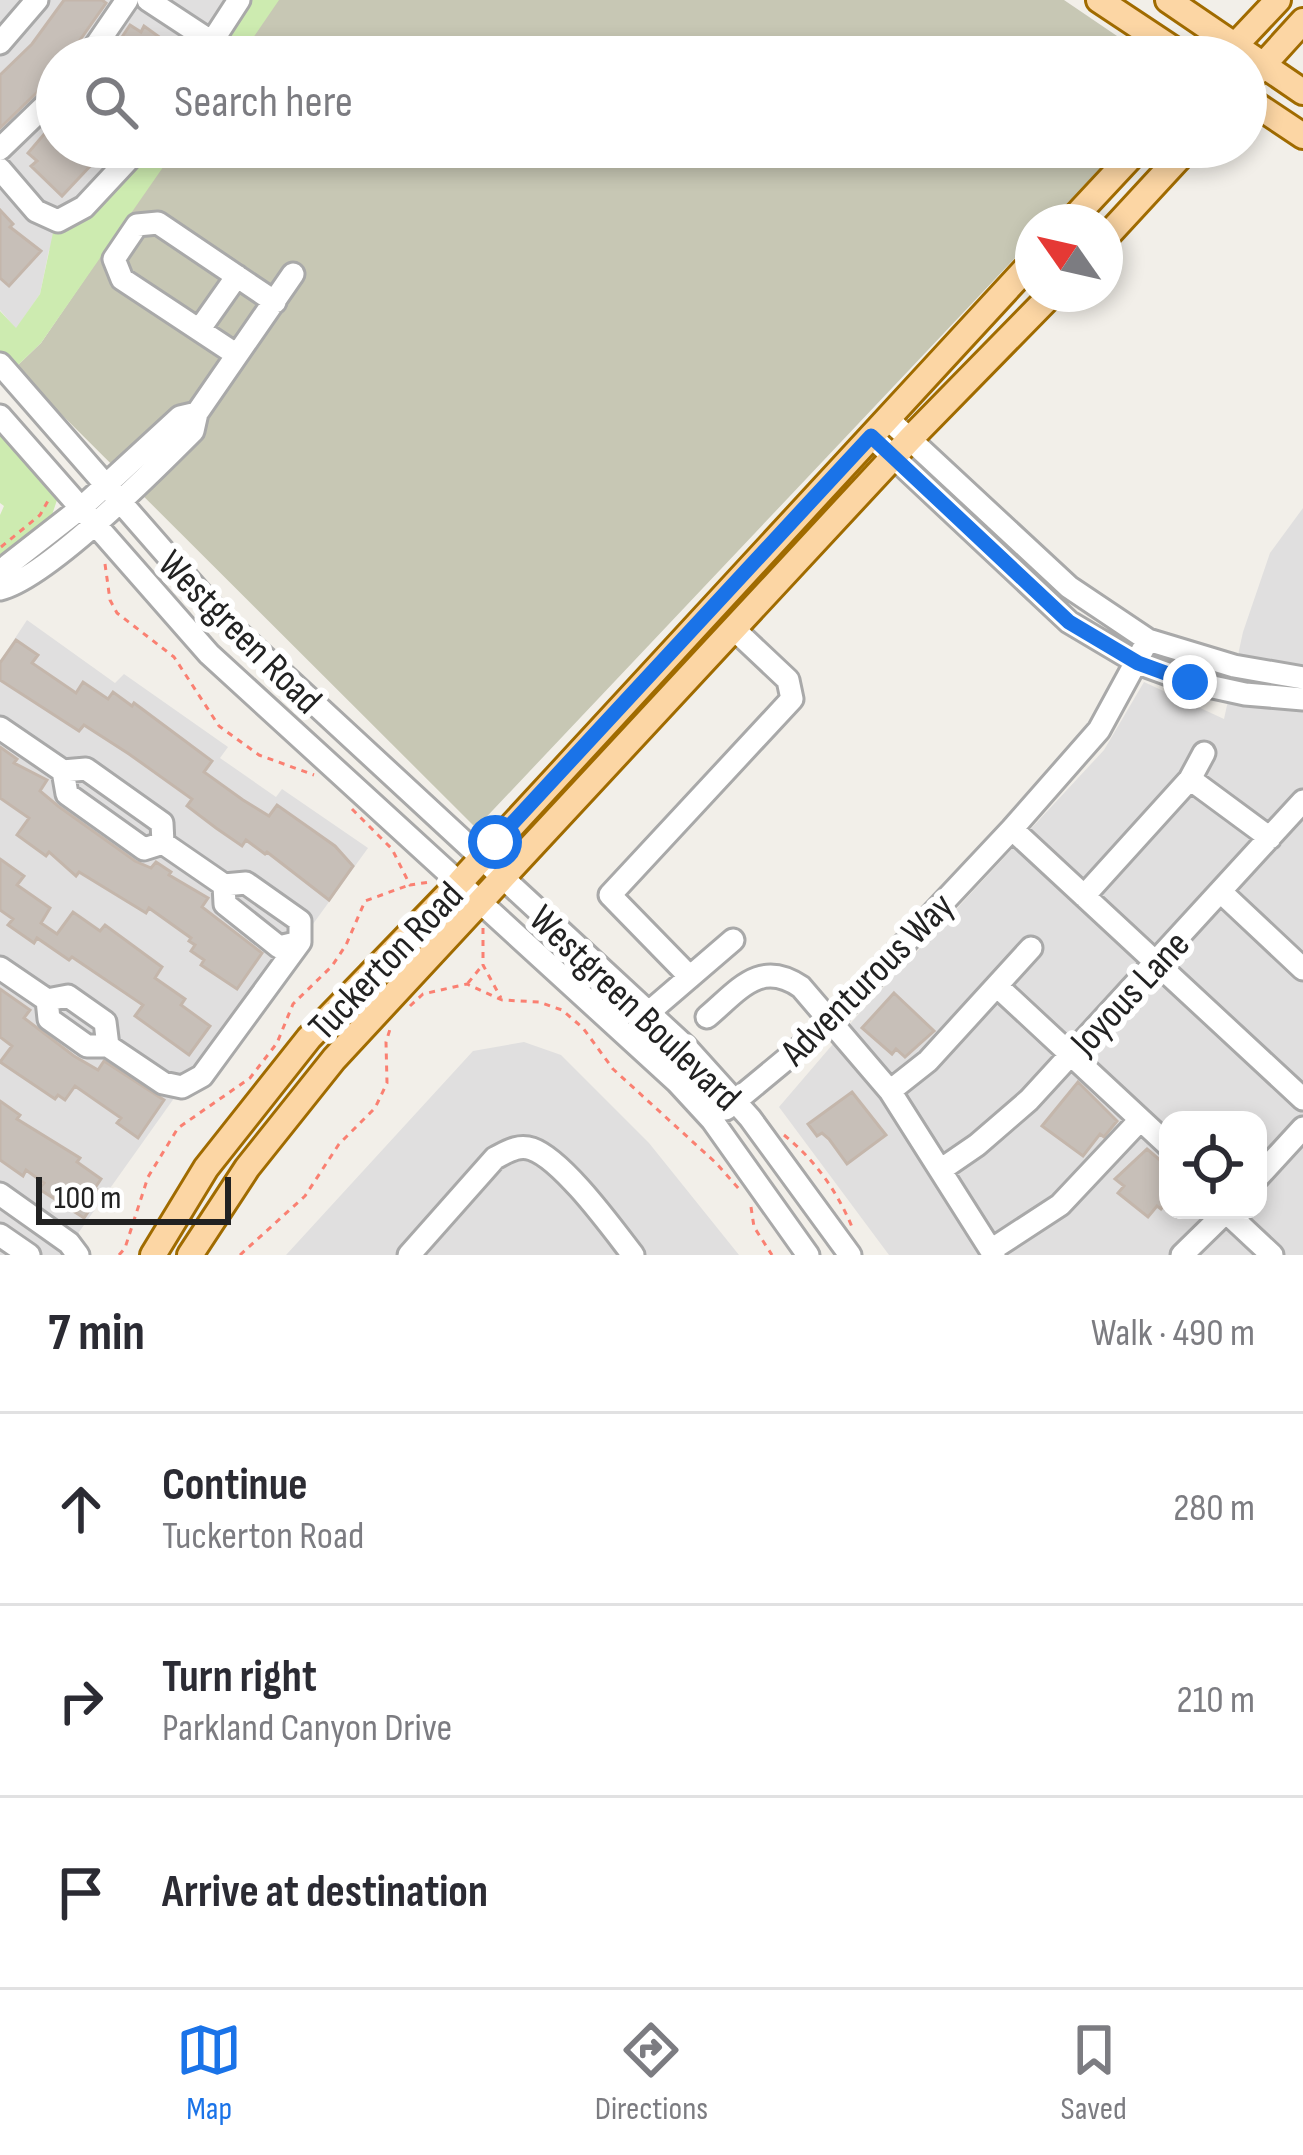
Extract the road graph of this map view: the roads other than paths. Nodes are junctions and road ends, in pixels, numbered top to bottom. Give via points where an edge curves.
1 (37, 0) edge
2 (127, 0) edge
3 (148, 0) edge
4 (239, 0) edge
5 (1099, 0) edge
6 (1168, 0) edge
7 (1278, 0) edge
8 (1303, 21) edge
9 (102, 36) edge
10 (190, 36) edge
11 (216, 36) edge
12 (1153, 36) edge
13 (1212, 36) edge
14 (1244, 36) edge
15 (0, 43) edge
16 (1267, 60) edge
17 (1267, 79) edge
18 (1303, 92) edge
19 (1267, 112) edge
20 (36, 114) edge
21 (1303, 136) edge
22 (0, 149) edge
23 (120, 168) edge
24 (1120, 168) edge
25 (1170, 168) edge
26 (0, 170) edge
27 (1087, 204) edge
28 (1123, 218) edge
29 (292, 274) dead end
30 (236, 276) junction
31 (1015, 281) edge
32 (275, 302) junction
33 (1034, 312) edge
34 (200, 330) junction
35 (237, 355) junction
36 (0, 364) edge
37 (0, 416) edge
38 (879, 427) junction
39 (902, 448) junction
40 (111, 494) junction
41 (87, 516) junction
42 (0, 579) edge
43 (0, 589) edge
44 (735, 630) junction
45 (1148, 640) junction
46 (1138, 663) junction
47 (1303, 678) edge
48 (1303, 699) edge
49 (0, 728) edge
50 (1204, 753) dead end
51 (63, 771) junction
52 (1190, 779) junction
53 (1303, 801) edge
54 (1012, 829) junction
55 (1270, 838) junction
56 (163, 843) junction
57 (479, 859) junction
58 (502, 880) junction
59 (447, 882) junction
60 (224, 885) junction
61 (1221, 892) junction
62 (1084, 896) junction
63 (482, 915) junction
64 (734, 940) dead end
65 (300, 942) junction
66 (1031, 947) dead end
67 (1299, 957) edge
68 (1156, 963) junction
69 (0, 968) edge
70 (690, 977) junction
71 (997, 986) junction
72 (649, 1012) junction
73 (707, 1017) dead end
74 (831, 1022) junction
75 (1071, 1054) junction
76 (890, 1091) junction
77 (1303, 1100) edge
78 (736, 1101) junction
79 (712, 1120) junction
80 (1140, 1120) junction
81 (1303, 1128) edge
82 (1159, 1137) edge
83 (1267, 1167) edge
84 (942, 1168) junction
85 (1, 1197) edge
86 (1219, 1219) edge
87 (1235, 1219) edge
88 (0, 1234) edge
89 (993, 1252) edge
90 (28, 1255) edge
91 (78, 1255) edge
92 (153, 1255) edge
93 (190, 1255) edge
94 (409, 1255) edge
95 (632, 1255) edge
96 (808, 1255) edge
97 (850, 1255) edge
98 (1182, 1255) edge
99 (1272, 1255) edge

1 - 15 street
2 - 9 street
3 - 10 street
4 - 11 street
5 - 12 main road
6 - 13 main road
7 - 14 main road
8 - 16 main road
17 - 18 main road
19 - 21 main road
20 - 22 street
23 - 26 street via 84,207 58,221 36,211
24 - 27 main road
25 - 28 main road
29 - 32 street
30 - 32 street
30 - 34 street
30 - 34 street via 158,223 137,225 114,259 122,279
31 - 38 main road, Tuckerton Road
32 - 35 street
33 - 39 main road, Tuckerton Road
34 - 35 street
35 - 40 street via 193,431
36 - 40 street, Westgreen Road
37 - 41 street, Westgreen Road
38 - 39 street
38 - 57 main road, Tuckerton Road
39 - 44 main road, Tuckerton Road
39 - 45 street via 1069,587
39 - 46 street via 1069,622
40 - 41 street
40 - 57 street, Westgreen Road via 223,619
41 - 42 street via 8,565
41 - 43 street via 17,585
41 - 59 street, Westgreen Road via 208,654
44 - 58 main road, Tuckerton Road
44 - 70 street via 788,680 792,699 610,895
45 - 46 street, Adventurous Way
45 - 47 street
46 - 48 street via 1245,694
46 - 54 street, Adventurous Way via 1099,730
49 - 51 street
50 - 52 street
51 - 56 street via 86,769 162,823
51 - 56 street via 67,794 144,849
52 - 55 street
52 - 62 street
53 - 55 street, Joyous Lane
54 - 62 street
54 - 74 street, Adventurous Way
55 - 61 street, Joyous Lane
56 - 60 street
57 - 58 street, Westgreen Road
57 - 59 main road, Tuckerton Road
58 - 63 main road, Tuckerton Road
58 - 72 street, Westgreen Boulevard
59 - 63 street, Westgreen Road
59 - 92 main road, Tuckerton Road via 255,1102
60 - 65 street via 246,883 300,921
60 - 65 street via 225,904 279,947
61 - 67 street
61 - 68 street, Joyous Lane
62 - 68 street
63 - 79 street, Westgreen Boulevard
63 - 93 main road, Tuckerton Road via 334,1060
64 - 70 street
65 - 69 street via 202,1076 182,1087 108,1046 87,1046 49,1019 47,1000
66 - 71 street
68 - 75 street, Joyous Lane
68 - 77 street
70 - 72 street
71 - 75 street
71 - 76 street
72 - 78 street, Westgreen Boulevard
73 - 74 street via 767,973 801,987
74 - 76 street
74 - 78 street, Adventurous Way
75 - 80 street
75 - 84 street, Joyous Lane via 1005,1123
76 - 84 street
78 - 79 street, Adventurous Way
78 - 97 street, Westgreen Boulevard
79 - 96 street, Westgreen Boulevard
80 - 82 street
80 - 89 street via 1060,1205
81 - 83 street
84 - 89 street
85 - 91 street
86 - 98 street
87 - 99 street
88 - 90 street
94 - 95 street via 513,1148 530,1148 550,1162

